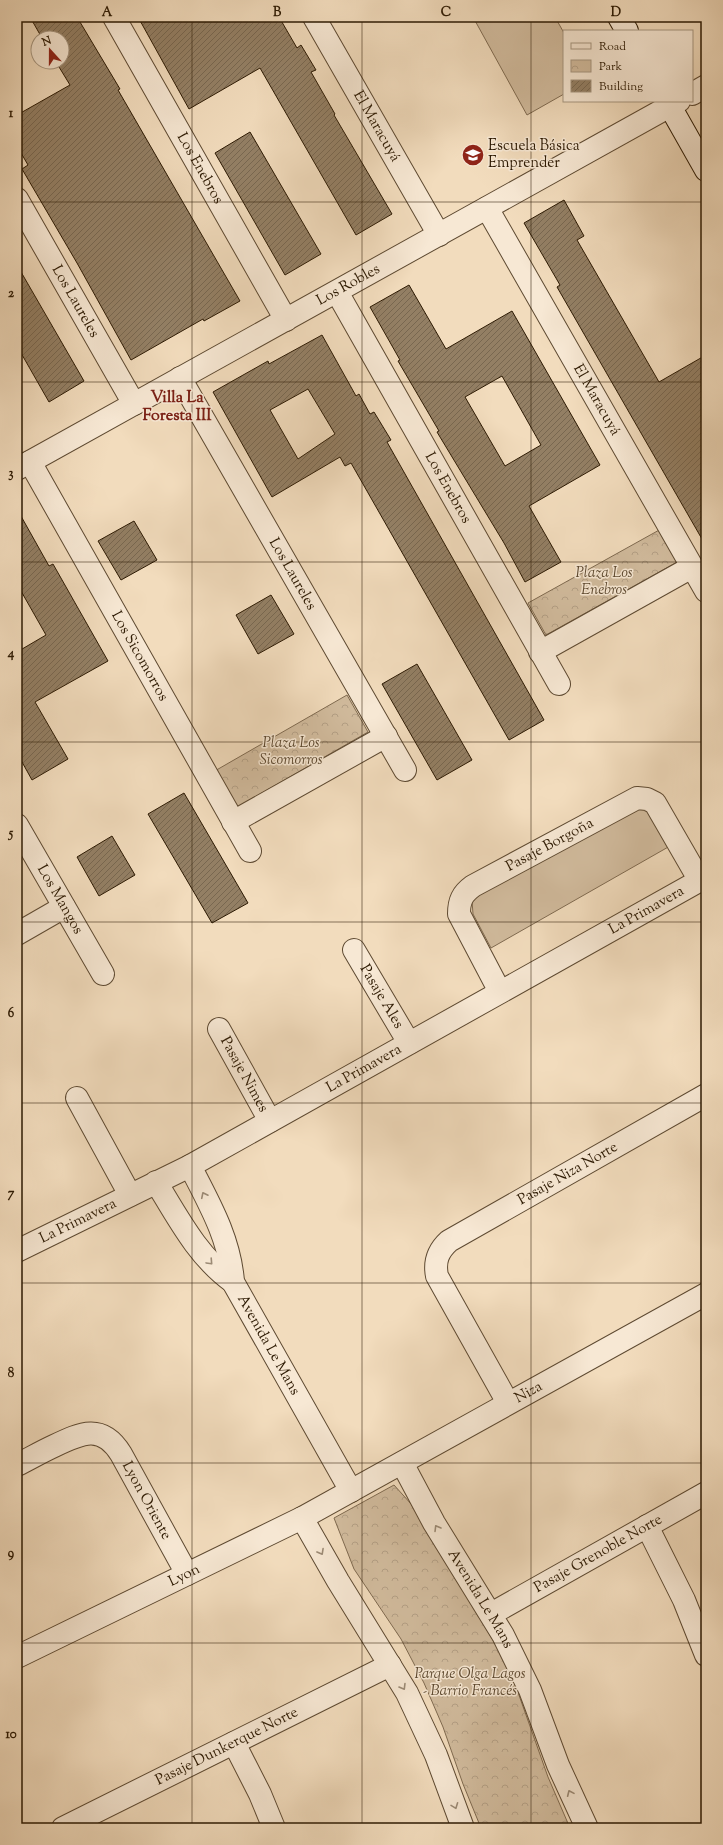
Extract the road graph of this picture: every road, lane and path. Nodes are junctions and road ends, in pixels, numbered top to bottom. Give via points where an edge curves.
1 (114, 17) edge
2 (314, 17) edge
3 (619, 17) edge
4 (626, 30) edge
5 (706, 86) edge
6 (693, 93) edge
7 (672, 103) edge
8 (706, 170) edge
9 (17, 199) edge
10 (487, 208) junction
11 (439, 235) junction
12 (336, 292) junction
13 (286, 320) junction
14 (180, 378) junction
15 (134, 404) junction
16 (23, 465) edge
17 (692, 566) junction
18 (706, 591) edge
19 (540, 652) junction
20 (559, 684) dead end
21 (386, 736) junction
22 (405, 770) dead end
23 (233, 822) junction
24 (17, 825) edge
25 (250, 851) dead end
26 (703, 879) edge
27 (64, 907) junction
28 (17, 934) edge
29 (354, 950) dead end
30 (103, 974) dead end
31 (500, 992) junction
32 (219, 1029) dead end
33 (408, 1043) junction
34 (706, 1095) edge
35 (77, 1098) dead end
36 (270, 1121) junction
37 (190, 1166) junction
38 (156, 1182) junction
39 (130, 1195) junction
40 (17, 1250) edge
41 (233, 1282) junction
42 (706, 1294) edge
43 (508, 1404) junction
44 (402, 1463) junction
45 (17, 1465) edge
46 (351, 1491) junction
47 (706, 1493) edge
48 (302, 1518) junction
49 (648, 1526) junction
50 (187, 1574) junction
51 (491, 1614) junction
52 (706, 1655) edge
53 (17, 1656) edge
54 (390, 1665) junction
55 (234, 1743) junction
56 (63, 1828) edge
57 (274, 1828) edge
58 (463, 1828) edge
59 (587, 1828) edge

1 - 13 street, Los Enebros
2 - 11 street, El Maracuyá
3 - 4 street
5 - 6 street
7 - 8 street
7 - 10 street, Los Robles
9 - 15 street, Los Laureles
10 - 11 street, Los Robles
10 - 17 street, El Maracuyá
11 - 12 street, Los Robles
12 - 13 street, Los Robles
12 - 19 street, Los Enebros
13 - 14 street, Los Robles
14 - 15 street, Los Robles
14 - 21 street, Los Laureles
15 - 16 street, Los Robles
16 - 23 street, Los Sicomorros
17 - 18 street, El Maracuyá
17 - 19 street
19 - 20 street, Los Enebros
21 - 22 street, Los Laureles
21 - 23 street
23 - 25 street, Los Sicomorros
24 - 27 street, Los Mangos
26 - 31 street, La Primavera
26 - 31 street, Pasaje Borgoña via 655,803 637,798 473,886 462,897 459,904 460,914
27 - 28 street
27 - 30 street, Los Mangos
29 - 33 street, Pasaje Ales
31 - 33 street, La Primavera
32 - 36 street, Pasaje Nimes
33 - 36 street, La Primavera
34 - 43 street, Pasaje Niza Norte via 449,1242 439,1252 436,1260 437,1276
35 - 39 street
36 - 37 street, La Primavera
37 - 38 street, La Primavera
41 -> 37 street, Avenida Le Mans via 226,1240
38 - 39 street, La Primavera
38 -> 41 street, Avenida Le Mans via 200,1252 222,1275
39 - 40 street, La Primavera
41 - 46 street, Avenida Le Mans
42 - 43 street, Niza
43 - 44 street, Niza
44 - 46 street, Niza
51 -> 44 street, Avenida Le Mans via 434,1523
45 - 50 street, Lyon Oriente via 74,1436 90,1433 108,1438 116,1445
46 - 48 street, Lyon
47 - 49 street, Pasaje Grenoble Norte
48 - 50 street, Lyon
48 -> 54 street
49 - 51 street, Pasaje Grenoble Norte
49 - 52 street via 684,1600
50 - 53 street, Lyon
59 -> 51 street, Avenida Le Mans via 558,1766 530,1690
54 - 55 street, Pasaje Dunkerque Norte
54 -> 58 street via 422,1721
55 - 56 street, Pasaje Dunkerque Norte
55 - 57 street

